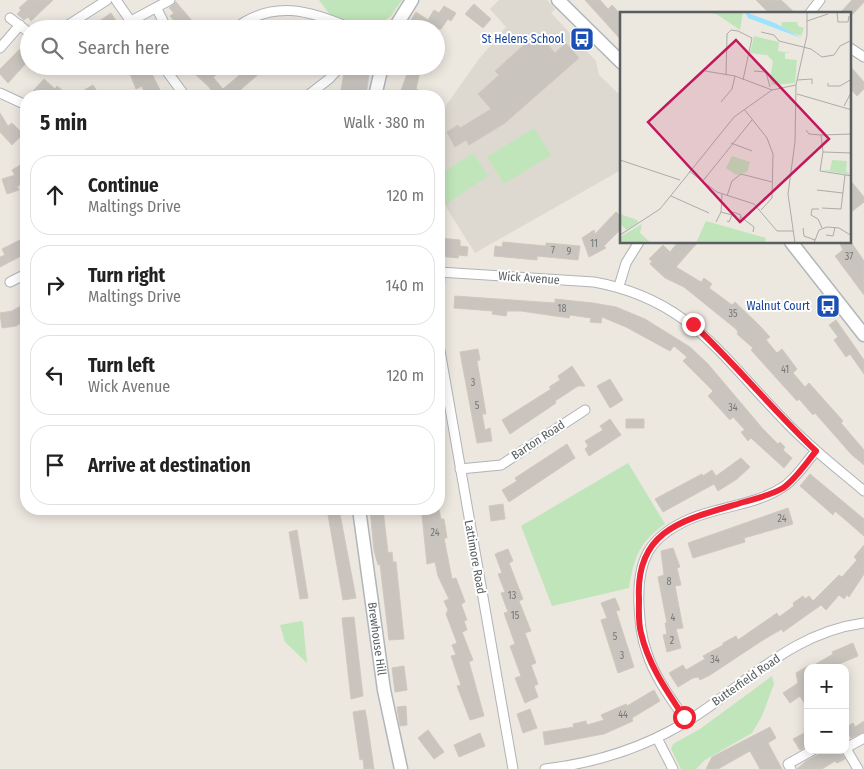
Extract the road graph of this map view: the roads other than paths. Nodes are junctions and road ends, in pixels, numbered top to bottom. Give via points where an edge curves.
1 (107, 0) edge
2 (116, 0) edge
3 (170, 0) edge
4 (412, 0) edge
5 (558, 0) edge
6 (820, 0) edge
7 (286, 1) edge
8 (261, 4) dead end
9 (157, 9) junction
10 (811, 12) edge
11 (10, 18) dead end
12 (76, 20) edge
13 (130, 20) edge
14 (140, 20) edge
15 (163, 20) edge
16 (244, 20) edge
17 (331, 20) edge
18 (400, 20) edge
19 (20, 26) edge
20 (20, 31) edge
21 (0, 48) edge
22 (620, 61) edge
23 (170, 75) edge
24 (333, 75) edge
25 (380, 75) edge
26 (181, 90) edge
27 (315, 90) edge
28 (376, 90) edge
29 (0, 92) edge
30 (20, 103) edge
31 (638, 244) edge
32 (793, 244) edge
33 (445, 272) edge
34 (20, 277) edge
35 (10, 282) dead end
36 (619, 286) junction
37 (864, 335) edge
38 (445, 380) edge
39 (585, 410) dead end
40 (816, 451) junction
41 (460, 469) junction
42 (864, 491) edge
43 (360, 515) edge
44 (864, 623) edge
45 (687, 722) junction
46 (657, 738) junction
47 (864, 738) edge
48 (849, 746) edge
49 (849, 752) edge
50 (807, 754) edge
51 (401, 769) edge
52 (513, 769) edge
53 (546, 769) edge
54 (673, 769) edge
55 (791, 769) edge
56 (858, 769) edge

1 - 12 street
2 - 13 street
3 - 9 street
4 - 18 street
5 - 22 street
6 - 10 street
7 - 17 street
8 - 16 street
9 - 14 street
9 - 15 street
11 - 19 street
20 - 21 street
23 - 26 street
24 - 27 street
25 - 28 street
29 - 30 street
31 - 36 street via 626,263
32 - 37 street
33 - 36 street, Wick Avenue
34 - 35 street
36 - 40 street, Wick Avenue via 656,302 693,324
38 - 41 street, Lattimore Road
39 - 41 street, Barton Road via 501,464
40 - 42 street, Wick Avenue
40 - 45 street via 785,487 770,495 690,519 663,534 643,558 638,587 640,631 660,680
41 - 52 street, Lattimore Road
43 - 51 street, Brewhouse Hill via 384,690
44 - 45 street, Butterfield Road via 840,626 799,643
45 - 46 street, Butterfield Road
46 - 53 street, Butterfield Road via 626,752
46 - 54 street
47 - 48 street
49 - 56 street
50 - 55 street via 788,764

